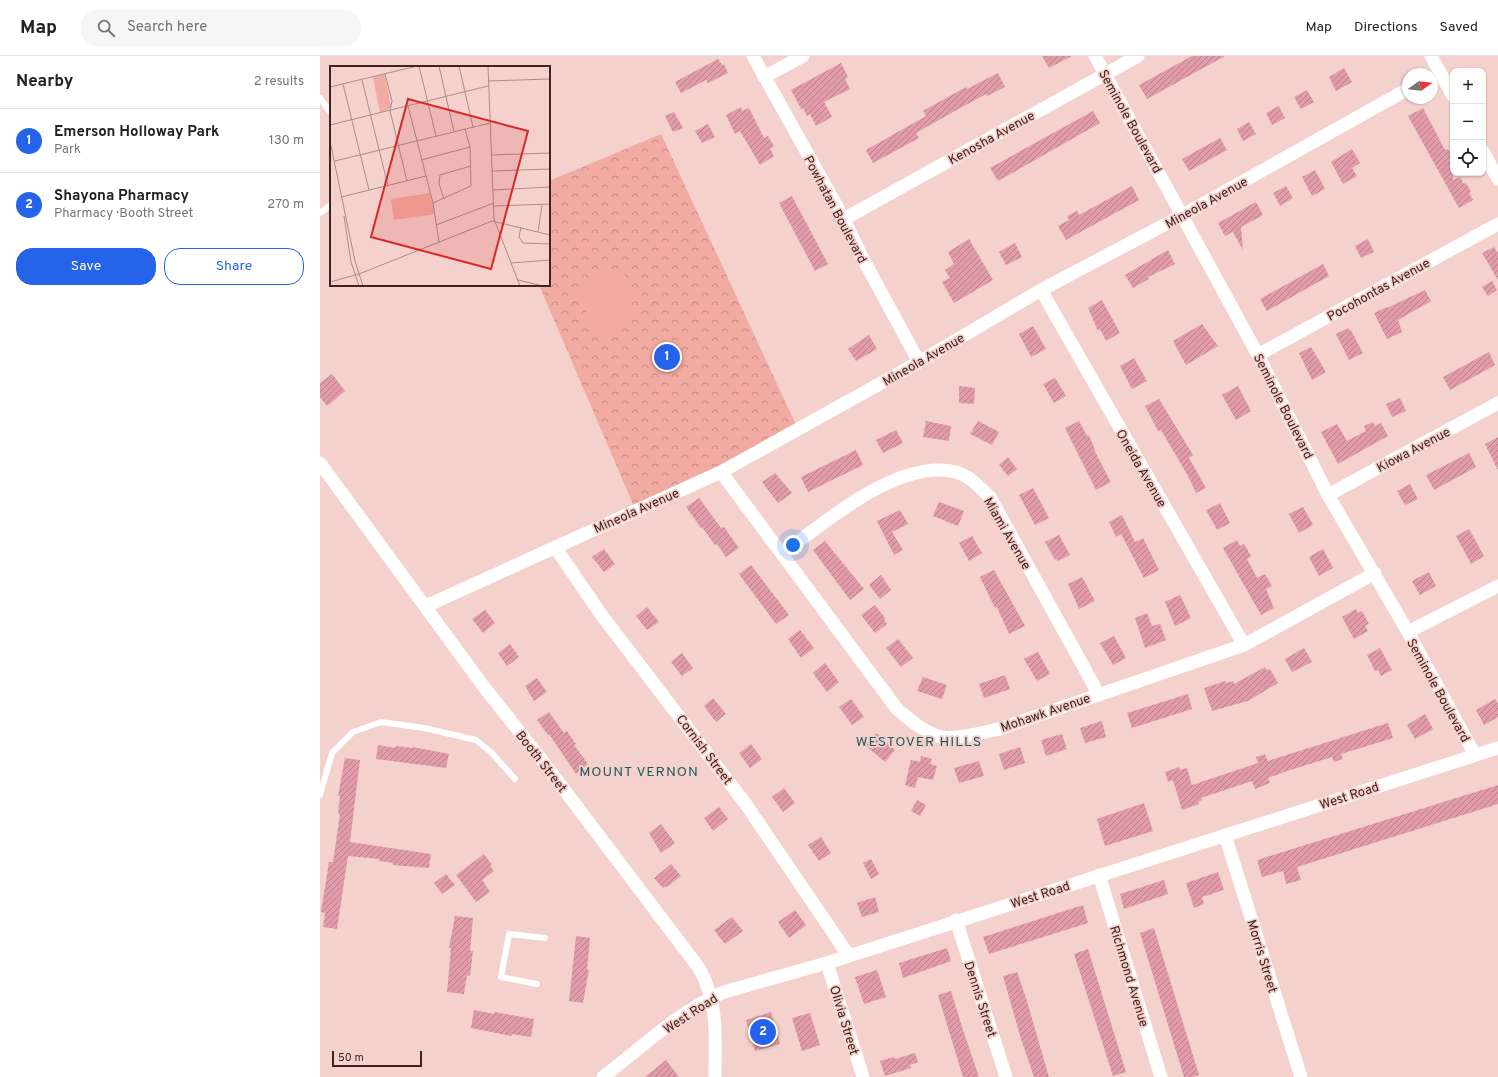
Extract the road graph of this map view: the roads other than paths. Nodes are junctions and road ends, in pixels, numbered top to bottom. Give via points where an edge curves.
1 (753, 56) edge
2 (803, 56) edge
3 (1095, 56) edge
4 (1138, 56) edge
5 (1431, 56) edge
6 (1435, 68) edge
7 (1105, 74) junction
8 (1438, 76) edge
9 (764, 77) junction
10 (1402, 92) edge
11 (1450, 92) edge
12 (320, 98) edge
13 (330, 112) edge
14 (1486, 157) edge
15 (1498, 179) edge
16 (330, 206) edge
17 (320, 213) edge
18 (1183, 215) junction
19 (844, 219) junction
20 (1498, 224) edge
21 (1041, 290) junction
22 (1258, 355) junction
23 (919, 362) junction
24 (1498, 403) edge
25 (320, 463) edge
26 (721, 472) junction
27 (1328, 494) junction
28 (555, 547) junction
29 (782, 554) junction
30 (1375, 573) junction
31 (1498, 586) edge
32 (426, 606) junction
33 (1408, 632) junction
34 (1244, 645) junction
35 (1098, 693) junction
36 (1498, 748) edge
37 (1475, 755) junction
38 (515, 779) dead end
39 (320, 794) edge
40 (1225, 835) junction
41 (1099, 875) junction
42 (956, 920) junction
43 (545, 938) dead end
44 (849, 956) junction
45 (827, 963) junction
46 (536, 984) dead end
47 (712, 997) junction
48 (603, 1077) edge
49 (715, 1077) edge
50 (863, 1077) edge
51 (1006, 1077) edge
52 (1162, 1077) edge
53 (1302, 1077) edge

1 - 9 street, Powhatan Boulevard
2 - 9 street
3 - 7 street, Seminole Boulevard
4 - 7 street, Kenosha Avenue
5 - 6 street
7 - 18 street, Seminole Boulevard
7 - 19 street, Kenosha Avenue
8 - 11 street
9 - 19 street, Powhatan Boulevard
10 - 18 street, Mineola Avenue
12 - 13 lane
14 - 15 street
16 - 17 lane
18 - 21 street, Mineola Avenue
18 - 22 street, Seminole Boulevard
19 - 23 street, Powhatan Boulevard
20 - 22 street, Pocohontas Avenue
21 - 23 street, Mineola Avenue
21 - 34 street, Oneida Avenue
22 - 27 street, Seminole Boulevard
23 - 26 street, Mineola Avenue
24 - 27 street, Kiowa Avenue
25 - 32 street, Booth Street
26 - 28 street, Mineola Avenue
26 - 29 street, Mohawk Avenue
27 - 30 street, Seminole Boulevard
28 - 32 street, Mineola Avenue
28 - 44 street, Cornish Street via 600,613 745,803
29 - 35 street, Mohawk Avenue via 897,709 921,729 939,737 962,736 999,729
29 - 35 street, Miami Avenue via 856,500 884,486 924,471 957,473 971,480 990,497
30 - 33 street, Seminole Boulevard
30 - 34 street, Mohawk Avenue
31 - 33 street
32 - 47 street, Booth Street via 484,687 699,968
33 - 37 street, Seminole Boulevard
34 - 35 street, Mohawk Avenue
36 - 37 street, West Road
37 - 40 street, West Road
38 - 39 lane via 491,752 476,740 424,728 381,722 353,732 332,753
40 - 41 street, West Road
40 - 53 street, Morris Street
41 - 42 street, West Road
41 - 52 street, Richmond Avenue
42 - 44 street, West Road
42 - 51 street, Dennis Street
43 - 46 lane via 509,934 501,977
44 - 45 street, West Road
45 - 47 street, West Road
45 - 50 street, Olivia Street
47 - 48 street, West Road via 681,1017
47 - 49 street, Booth Street via 715,1019

